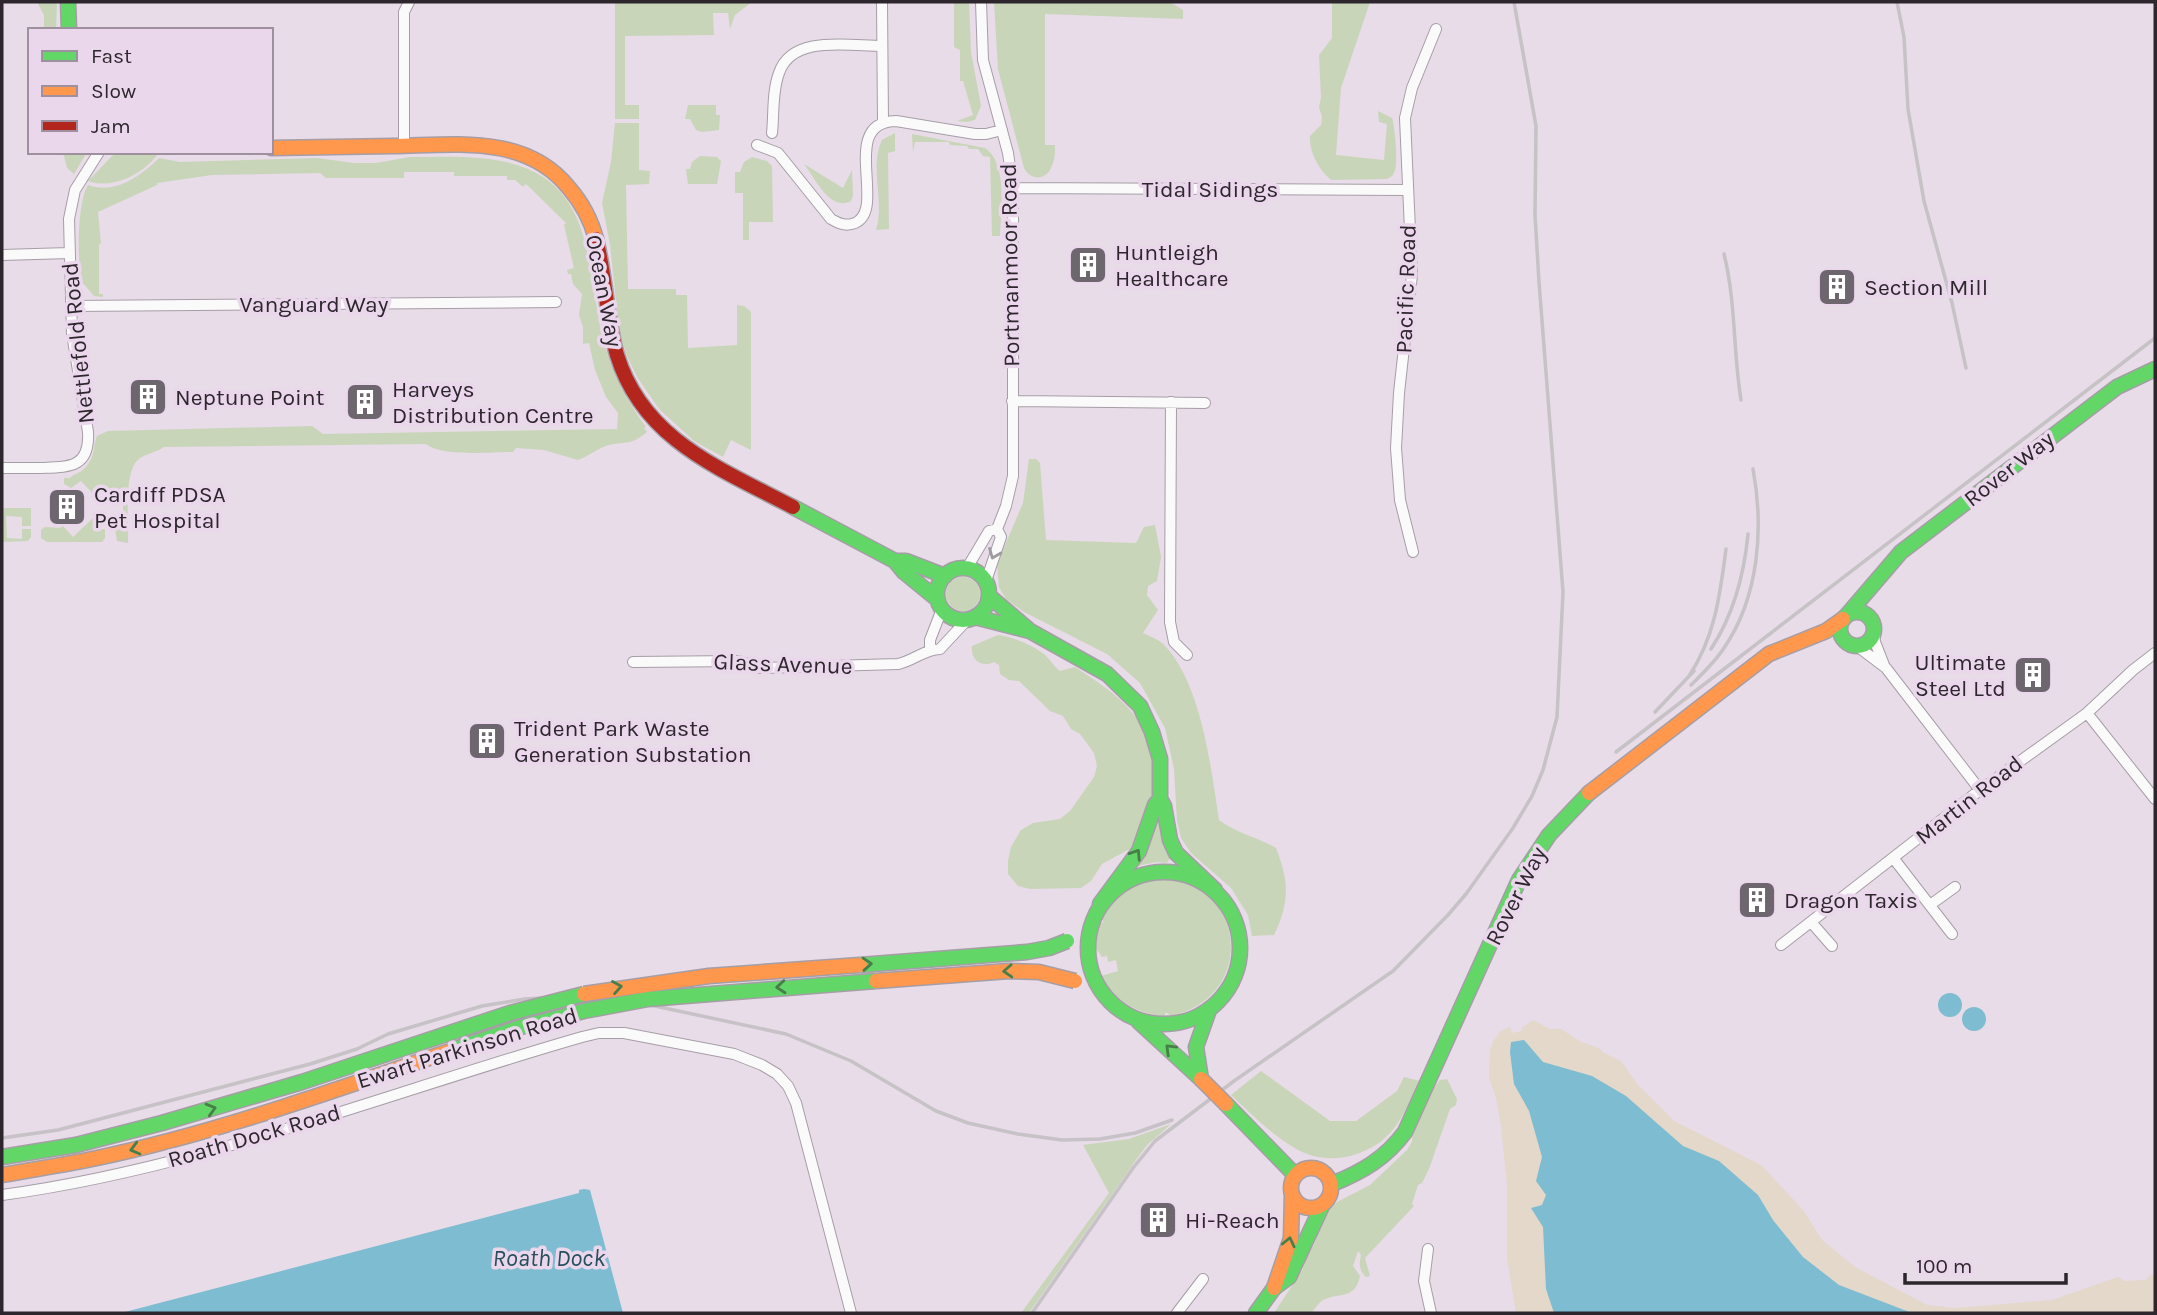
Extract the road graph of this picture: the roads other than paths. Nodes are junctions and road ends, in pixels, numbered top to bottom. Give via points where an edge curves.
1 (68, 2) edge
2 (409, 2) edge
3 (981, 2) edge
4 (882, 4) edge
5 (68, 28) edge
6 (1436, 29) dead end
7 (882, 46) junction
8 (883, 123) junction
9 (1002, 130) junction
10 (772, 133) dead end
11 (757, 145) dead end
12 (404, 146) junction
13 (273, 148) edge
14 (98, 154) edge
15 (1013, 188) junction
16 (1408, 190) junction
17 (69, 253) junction
18 (2, 255) edge
19 (556, 302) dead end
20 (71, 306) junction
21 (2155, 370) edge
22 (1012, 401) junction
23 (1171, 402) junction
24 (1205, 403) dead end
25 (2, 468) edge
26 (997, 529) junction
27 (1413, 552) dead end
28 (895, 561) junction
29 (967, 568) junction
30 (945, 576) junction
31 (1875, 582) junction
32 (988, 588) junction
33 (940, 604) junction
34 (1845, 617) junction
35 (972, 618) junction
36 (1873, 626) junction
37 (1030, 631) junction
38 (1806, 640) junction
39 (1854, 645) junction
40 (930, 649) junction
41 (2155, 653) edge
42 (1186, 655) dead end
43 (633, 662) dead end
44 (1885, 668) junction
45 (2087, 713) junction
46 (1980, 790) junction
47 (1160, 799) junction
48 (2155, 800) edge
49 (1894, 859) junction
50 (1955, 887) dead end
51 (1215, 890) junction
52 (1930, 905) junction
53 (1097, 908) junction
54 (1811, 922) junction
55 (1952, 934) dead end
56 (1781, 945) dead end
57 (1832, 946) dead end
58 (1104, 998) junction
59 (1209, 1010) junction
60 (1138, 1021) junction
61 (1201, 1079) junction
62 (2, 1157) edge
63 (2, 1175) edge
64 (1295, 1175) junction
65 (1332, 1184) junction
66 (1292, 1193) junction
67 (2, 1195) edge
68 (1322, 1206) junction
69 (1428, 1249) dead end
70 (1203, 1279) dead end
71 (1274, 1288) junction
72 (851, 1313) edge
73 (1177, 1313) edge
74 (1256, 1313) edge
75 (1432, 1313) edge

1 - 5 street
2 - 12 street via 404,12
3 - 9 street, Portmanmoor Road via 983,60
4 - 7 street
6 - 16 street, Pacific Road via 1406,107
7 - 8 street
7 - 10 street via 820,46 793,54 779,74
8 - 9 street, Portmanmoor Road via 896,121 975,134
8 - 11 street via 866,146 866,211 849,225 831,219 778,153
9 - 15 street, Portmanmoor Road
12 - 13 street, Ocean Way
12 - 28 street, Ocean Way via 499,147 535,159 561,177 577,195 593,228 617,357 647,412 697,456
14 - 17 street, Nettlefold Road via 75,190
15 - 16 street, Tidal Sidings
15 - 22 street, Portmanmoor Road
16 - 27 street, Pacific Road via 1411,291 1396,448 1400,500
17 - 18 street
17 - 20 street, Nettlefold Road
19 - 20 street, Vanguard Way
20 - 25 street, Nettlefold Road via 88,432 85,453 66,467
21 - 31 street, Rover Way via 2129,380 2096,402 1901,552
22 - 23 street
22 - 26 street, Portmanmoor Road via 1013,476
23 - 24 street
23 - 42 street via 1170,622 1174,642
26 - 29 street, Portmanmoor Road via 989,531
26 -> 32 street, Portmanmoor Road via 1001,537 989,567
28 - 30 street, Ocean Way
28 - 33 street, Ocean Way
29 - 30 street
29 - 32 street via 976,570
30 - 33 street via 940,583
31 - 34 street, Rover Way
31 - 36 street via 1870,607
32 - 35 street via 984,610
32 - 37 street
33 - 35 street via 957,619
33 - 40 street
34 - 36 street via 1857,612 1868,615
34 - 38 street, Rover Way
34 - 39 street via 1841,634
35 - 37 street
35 - 40 street, Glass Avenue via 940,649
36 - 39 street via 1866,643
36 - 44 street
37 - 47 street via 1107,674 1140,706 1160,759
38 - 39 street, Rover Way
38 - 65 street, Rover Way via 1769,654 1593,788 1562,818 1535,852 1511,896 1405,1132 1388,1154 1362,1172
39 - 44 street
40 - 43 street, Glass Avenue via 912,661 882,666 761,668 739,660
41 - 45 street, Martin Road
44 - 46 street
45 - 46 street, Martin Road
45 - 48 street
46 - 49 street, Martin Road
47 - 51 street via 1176,853
53 -> 47 street via 1139,851
49 - 52 street
49 - 54 street, Martin Road
50 - 52 street
51 - 53 street via 1187,875 1156,871 1132,879
51 - 59 street via 1231,910 1240,947 1231,983
52 - 55 street
53 - 58 street via 1087,951
62 -> 53 street, Ewart Parkinson Road, bridge via 76,1145 173,1120 510,1013 599,990 709,976 1027,952 1067,941
54 - 56 street, Martin Road
54 - 57 street
58 - 60 street
58 -> 63 street, Ewart Parkinson Road, bridge via 1075,981 1039,972 1009,971 630,1002 521,1027 323,1094 166,1140
59 - 60 street via 1171,1024
59 - 61 street via 1196,1047
61 -> 60 street
61 - 64 street, bridge
64 - 65 street via 1306,1168 1320,1169
64 - 66 street
65 - 68 street
66 - 68 street via 1303,1207
71 -> 66 street via 1291,1238
67 - 72 street, Roath Dock Road via 196,1155 582,1037 624,1033 727,1052 783,1078 792,1094
68 - 71 street via 1289,1277
69 - 75 street via 1424,1281
70 - 73 street
71 - 74 street

